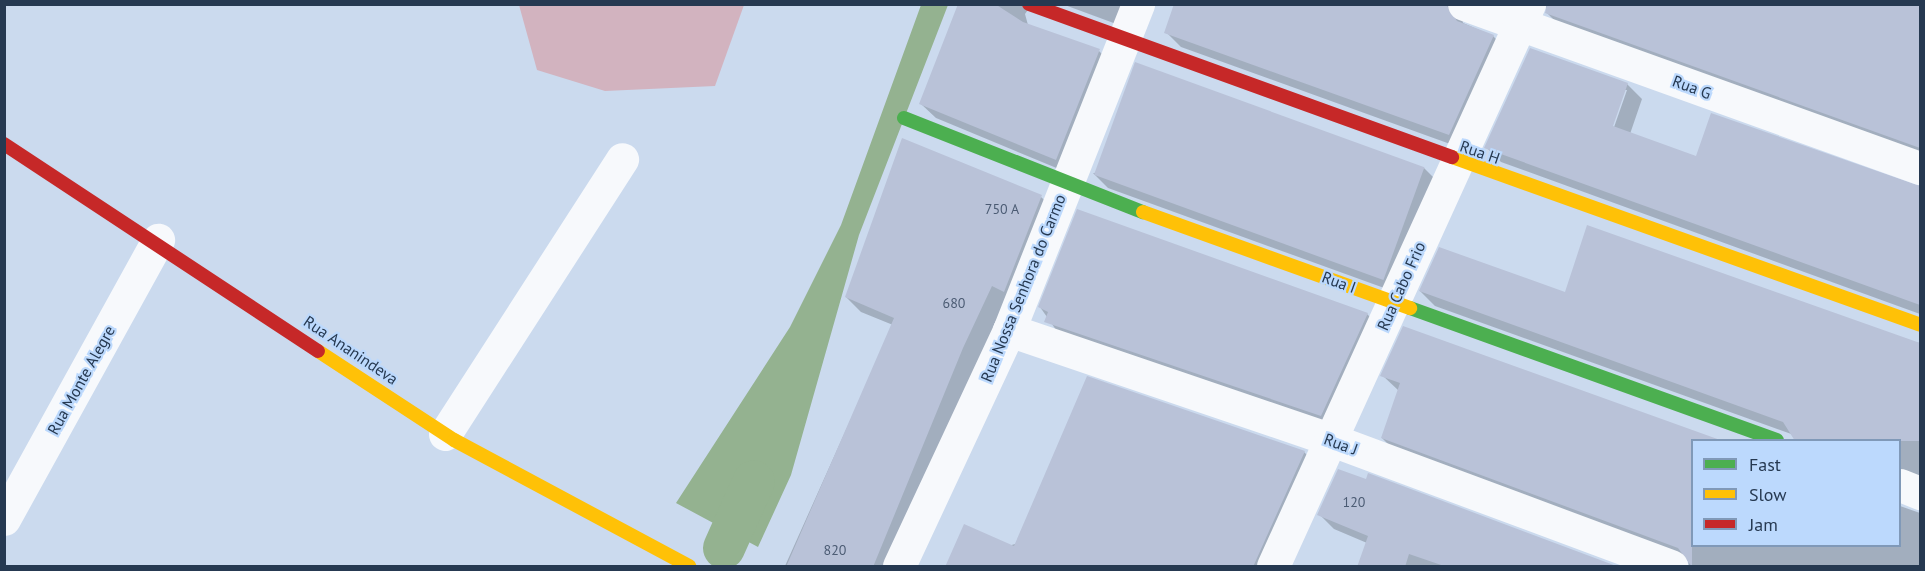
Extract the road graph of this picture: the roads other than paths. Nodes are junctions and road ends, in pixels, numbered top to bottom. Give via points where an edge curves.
1 (1029, 4) edge
2 (1138, 4) edge
3 (1464, 4) edge
4 (1523, 15) edge
5 (1122, 39) junction
6 (904, 118) dead end
7 (4, 144) edge
8 (622, 159) dead end
9 (1457, 161) junction
10 (1920, 168) edge
11 (1064, 184) junction
12 (158, 240) junction
13 (1394, 302) junction
14 (1920, 325) edge
15 (1009, 330) junction
16 (445, 434) junction
17 (1771, 439) edge
18 (1332, 440) junction
19 (1901, 486) edge
20 (1920, 493) edge
21 (4, 519) edge
22 (689, 567) edge
23 (898, 567) edge
24 (1273, 567) edge
25 (1671, 567) edge

1 - 5 street, Rua H
2 - 5 street, Rua Nossa Senhora do Carmo
3 - 4 street, Rua G
4 - 9 street, Rua Cabo Frio
4 - 10 street, Rua G
5 - 9 street, Rua H
5 - 11 street, Rua Nossa Senhora do Carmo
6 - 11 street, Rua I
7 - 12 street, Rua Ananindeva
8 - 16 street
9 - 13 street, Rua Cabo Frio
9 - 14 street, Rua H
11 - 13 street, Rua I
11 - 15 street, Rua Nossa Senhora do Carmo
12 - 16 street, Rua Ananindeva
12 - 21 street, Rua Monte Alegre
13 - 17 street, Rua I
13 - 18 street, Rua Cabo Frio
15 - 18 street, Rua J
15 - 23 street, Rua Nossa Senhora do Carmo
16 - 22 street, Rua Ananindeva
18 - 24 street, Rua Cabo Frio
18 - 25 street, Rua J
19 - 20 street

